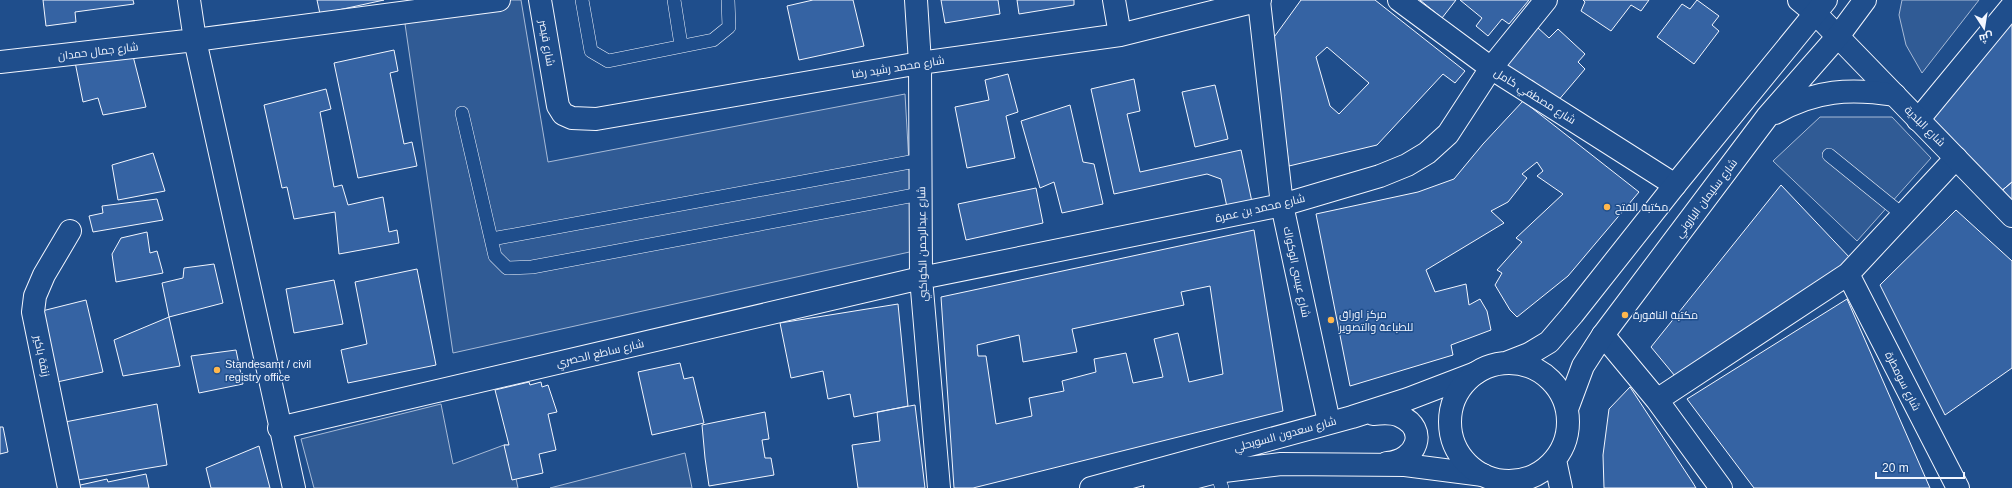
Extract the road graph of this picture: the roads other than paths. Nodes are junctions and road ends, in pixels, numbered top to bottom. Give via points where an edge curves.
1 (189, 0) edge
2 (499, 0) edge
3 (540, 0) edge
4 (582, 0) edge
5 (674, 0) edge
6 (728, 0) edge
7 (916, 0) edge
8 (1114, 0) edge
9 (1259, 0) edge
10 (1399, 0) edge
11 (1546, 0) edge
12 (1799, 0) edge
13 (1865, 0) edge
14 (2012, 6) edge
15 (1821, 7) edge
16 (1839, 35) junction
17 (1120, 36) junction
18 (195, 40) junction
19 (681, 45) junction
20 (0, 62) edge
21 (920, 63) junction
22 (1491, 68) junction
23 (555, 87) joint
24 (1895, 95) junction
25 (462, 113) dead end
26 (1767, 117) junction
27 (1918, 120) junction
28 (1829, 155) dead end
29 (1956, 158) junction
30 (921, 160) junction
31 (1675, 185) junction
32 (920, 194) junction
33 (1282, 205) junction
34 (1903, 215) junction
35 (2012, 216) edge
36 (70, 231) dead end
37 (492, 239) junction
38 (1848, 274) junction
39 (921, 278) junction
40 (1603, 335) junction
41 (1506, 363) junction
42 (1476, 373) junction
43 (1657, 400) junction
44 (1567, 409) junction
45 (1352, 417) junction
46 (1329, 422) junction
47 (279, 428) junction
48 (1555, 460) junction
49 (1376, 464) junction
50 (1219, 480) edge
51 (1493, 481) edge
52 (69, 488) edge
53 (294, 488) edge
54 (939, 488) edge
55 (1091, 488) edge
56 (1155, 488) edge
57 (1561, 488) edge
58 (1721, 488) edge
59 (1958, 488) edge

1 - 18 main road
2 - 18 main road, شارع جمال حمدان
3 - 23 main road, شارع قيصر
4 - 19 lane via 591,51 608,61
5 - 19 lane
6 - 19 lane via 729,28 713,40
7 - 21 main road, شارع عبدالرحمن الكواكبي
8 - 17 main road
9 - 17 main road, شارع محمد رشيد رضا
9 - 33 main road, شارع عيسى الوكواك
10 - 22 main road, شارع مصطفي كامل
11 - 22 main road, شارع محمد بن عمرة
12 - 15 main road, شارع البلدية
13 - 16 main road, شارع سليمان الباروني
14 - 27 main road
15 - 16 main road, شارع البلدية
15 - 31 main road
16 - 24 main road, شارع البلدية
16 - 26 main road, شارع سليمان الباروني
17 - 21 main road, شارع محمد رشيد رضا
18 - 20 main road, شارع جمال حمدان
18 - 47 main road
21 - 23 main road, شارع محمد رشيد رضا via 596,119 572,118 563,114 558,106
21 - 30 main road, شارع عبدالرحمن الكواكبي
22 - 31 main road, شارع مصطفي كامل
22 - 33 main road, شارع محمد بن عمرة via 1448,134 1427,153 1380,176
24 - 26 main road via 1869,91 1827,93 1799,101
24 - 27 main road, شارع البلدية
25 - 37 lane
26 - 40 main road, شارع سليمان الباروني
27 - 29 main road, شارع البلدية
28 - 34 lane
29 - 34 main road
29 - 35 main road, شارع البلدية
30 - 32 main road, شارع عبدالرحمن الكواكبي
30 - 37 lane
31 - 41 main road via 1549,342 1529,354
32 - 37 lane via 532,267 507,268 495,256
32 - 39 main road, شارع عبدالرحمن الكواكبي
33 - 39 main road, شارع محمد بن عمرة
33 - 46 main road, شارع عيسى الوكواك
34 - 38 main road
36 - 52 main road, زنقة باكير via 38,289 33,312
38 - 43 main road
38 - 59 main road, شارع سومطرة
39 - 47 main road, شارع ساطع الحصري
39 - 54 main road, شارع عبدالرحمن الكواكبي
40 - 43 main road
40 - 44 main road, شارع سليمان الباروني via 1583,366
41 - 42 main road
41 - 44 main road via 1538,370 1551,380 1561,393
42 - 45 main road, شارع سعدون السويحلي
42 - 51 main road via 1461,387 1452,406 1450,426 1455,446 1466,464
43 - 58 main road
44 - 48 main road via 1569,427 1565,444
45 - 46 main road, شارع سعدون السويحلي
45 - 49 main road via 1394,414 1405,419 1413,428 1416,447 1410,454 1393,463
46 - 55 main road, شارع سعدون السويحلي
47 - 53 main road
48 - 51 main road via 1543,471 1528,478 1512,482
48 - 57 main road
49 - 50 main road, شارع سعدون السويحلي via 1280,464
49 - 51 main road, شارع سعدون السويحلي via 1405,465
50 - 56 main road, شارع سعدون السويحلي

